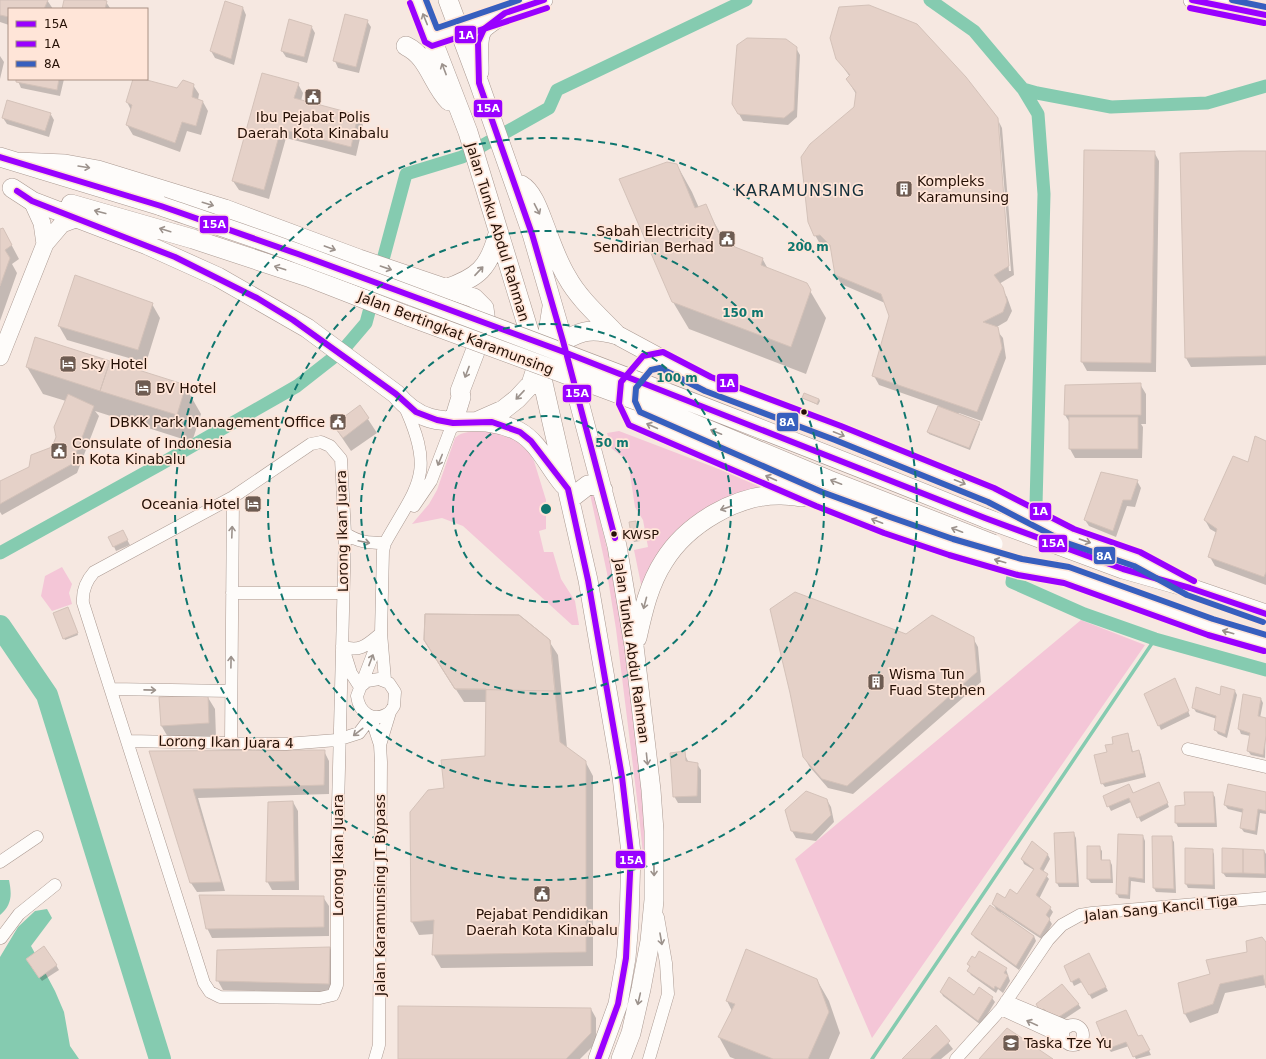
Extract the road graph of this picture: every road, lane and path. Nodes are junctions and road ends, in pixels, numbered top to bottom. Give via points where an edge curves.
1 (417, 0) edge
2 (448, 0) edge
3 (544, 0) edge
4 (1192, 0) edge
5 (505, 13) junction
6 (1266, 15) edge
7 (458, 29) junction
8 (432, 38) junction
9 (406, 46) dead end
10 (479, 83) junction
11 (460, 111) junction
12 (8, 159) edge
13 (513, 180) junction
14 (6, 186) edge
15 (32, 201) junction
16 (78, 218) junction
17 (498, 234) junction
18 (45, 244) junction
19 (445, 289) junction
20 (552, 304) junction
21 (617, 335) junction
22 (563, 341) junction
23 (0, 357) edge
24 (661, 360) junction
25 (538, 361) junction
26 (460, 391) junction
27 (403, 402) junction
28 (427, 417) junction
29 (477, 422) junction
30 (453, 423) junction
31 (603, 490) junction
32 (569, 494) junction
33 (233, 497) junction
34 (819, 499) junction
35 (344, 533) junction
36 (386, 540) junction
37 (1066, 575) junction
38 (1190, 588) junction
39 (232, 593) junction
40 (343, 593) junction
41 (1266, 614) edge
42 (381, 633) junction
43 (1266, 643) edge
44 (342, 646) junction
45 (634, 646) junction
46 (385, 680) junction
47 (360, 687) junction
48 (111, 689) junction
49 (231, 691) junction
50 (390, 712) junction
51 (371, 717) junction
52 (340, 739) junction
53 (128, 741) junction
54 (231, 743) junction
55 (380, 745) junction
56 (1188, 749) dead end
57 (1266, 767) edge
58 (37, 837) dead end
59 (0, 862) edge
60 (55, 885) dead end
61 (1266, 898) edge
62 (654, 900) junction
63 (1, 938) edge
64 (1003, 1005) junction
65 (1066, 1032) dead end
66 (379, 1045) junction
67 (601, 1050) edge
68 (375, 1059) edge
69 (383, 1059) edge
70 (588, 1059) edge
71 (621, 1059) edge
72 (649, 1059) edge
73 (956, 1059) edge

8 -> 1 main road, Jalan Tunku Abdul Rahman
2 - 7 main road, Jalan Tunku Abdul Rahman
3 - 5 street
4 - 6 street
5 - 7 street
5 - 10 main road via 480,35
7 - 8 street
7 - 10 main road, Jalan Tunku Abdul Rahman
11 -> 8 main road, Jalan Tunku Abdul Rahman
9 - 11 main road via 423,58 446,98
10 - 13 main road, Jalan Tunku Abdul Rahman
11 - 17 main road, Jalan Tunku Abdul Rahman
12 -> 19 main road via 98,170 225,209
12 - 38 main road, Jalan Bertingkat Karamunsing, bridge via 162,206 298,254 564,352 1123,570
13 - 20 main road, Jalan Tunku Abdul Rahman
13 -> 21 main road via 526,188 533,200 567,279
14 - 15 main road
37 -> 14 main road, Jalan Bertingkat Karamunsing, bridge via 649,405 308,277 137,222
15 - 16 main road
15 - 18 street via 42,223
16 - 18 street via 62,224
16 - 27 main road via 218,276 307,328 396,394
19 -> 17 main road via 477,275 492,254
17 - 25 main road, Jalan Tunku Abdul Rahman
18 - 23 street
19 -> 26 main road via 474,298 484,308 486,316 486,323
20 - 22 main road, Jalan Tunku Abdul Rahman
20 - 25 main road via 548,332
21 - 22 main road via 585,330
21 - 24 main road
22 - 25 main road
22 - 31 main road, Jalan Tunku Abdul Rahman
34 -> 24 main road via 634,418 627,402 628,385 647,363
24 -> 38 main road via 708,384 991,495 1071,536 1137,559
25 -> 29 main road via 531,384 517,399 503,410
25 - 32 main road, Jalan Tunku Abdul Rahman
26 - 28 main road via 455,393 448,406
26 - 30 main road via 461,397
27 - 28 main road
27 - 36 street, Jalan Karamunsing JT Bypass via 416,434 422,458 421,468 414,493
28 - 30 main road
29 - 30 main road
29 - 32 main road via 492,422 520,432 531,441
30 -> 36 street via 431,481
31 - 32 main road via 588,485
31 - 45 main road, Jalan Tunku Abdul Rahman via 617,546
32 - 67 main road, Jalan Tunku Abdul Rahman via 588,580 622,777 632,853 626,958 618,1004
33 - 35 street, Lorong Ikan Juara via 311,444 325,444 341,459
39 -> 33 street
33 - 48 street, Lorong Ikan Juara via 98,570 89,578 83,603
37 -> 34 main road via 1020,567 951,547
34 -> 45 main road via 781,495 758,497 715,512 681,539 664,561 646,598
35 -> 36 street via 354,540 370,543
35 - 40 street, Lorong Ikan Juara
36 - 42 street, Jalan Karamunsing JT Bypass via 383,551
43 -> 37 main road via 1211,627
38 - 41 main road
39 - 40 street
49 -> 39 street
40 - 44 street, Lorong Ikan Juara
42 - 44 street via 367,645 359,648 351,650
42 - 46 street, Jalan Karamunsing JT Bypass
47 -> 42 street, Jalan Karamunsing JT Bypass
44 - 47 street via 351,673
44 - 52 street, Lorong Ikan Juara
45 -> 62 main road, Jalan Tunku Abdul Rahman via 654,831
46 - 47 street via 373,679
46 - 50 street, Jalan Karamunsing JT Bypass via 395,692 396,699
47 - 51 street, Jalan Karamunsing JT Bypass via 358,705
48 -> 49 street
48 - 53 street, Lorong Ikan Juara
49 - 54 street
50 - 51 street via 383,717
50 - 55 street, Jalan Karamunsing JT Bypass
51 -> 52 street, Lorong Ikan Juara 4 via 359,733
51 - 55 street, Jalan Karamunsing JT Bypass
52 - 53 street, Lorong Ikan Juara via 337,846 338,985 333,995 320,998 220,997 207,988
52 - 54 street, Lorong Ikan Juara 4 via 286,744
53 - 54 street, Lorong Ikan Juara 4
55 - 66 street, Jalan Karamunsing JT Bypass
56 - 57 street
58 - 59 street
60 - 63 street via 19,914
61 - 64 street, Jalan Sang Kancil Tiga via 1080,916 1062,925 1048,940
62 -> 71 main road, Jalan Tunku Abdul Rahman via 641,989 631,1033
62 -> 72 street via 666,963 668,994
64 - 65 street
64 - 73 street, Jalan Sang Kancil Tiga
66 - 68 street
66 - 69 street
67 - 70 street

